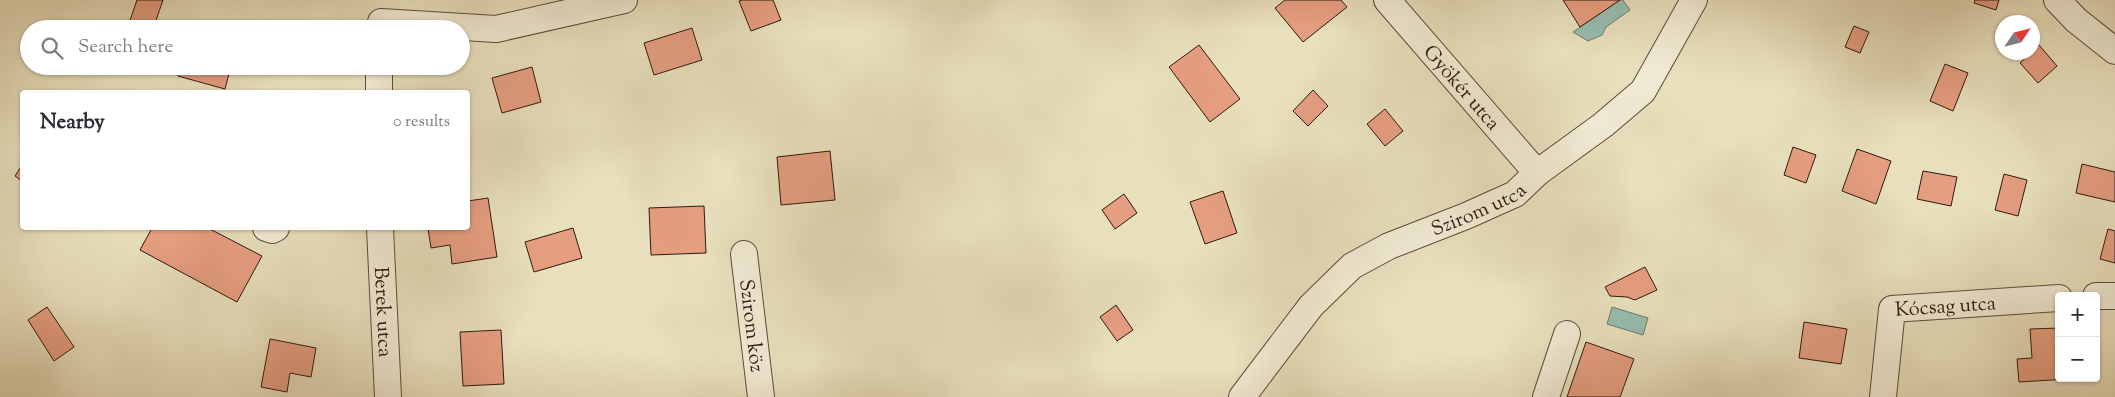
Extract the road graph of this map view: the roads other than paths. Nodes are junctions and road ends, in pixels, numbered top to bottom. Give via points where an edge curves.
1 (624, 0) edge
2 (1387, 0) edge
3 (1694, 0) edge
4 (2057, 0) edge
5 (381, 17) edge
6 (410, 20) edge
7 (470, 26) edge
8 (2115, 51) edge
9 (379, 75) edge
10 (378, 90) edge
11 (1537, 173) junction
12 (380, 230) edge
13 (744, 254) dead end
14 (2100, 296) edge
15 (2115, 296) edge
16 (2055, 298) edge
17 (1568, 334) dead end
18 (388, 397) edge
19 (761, 397) edge
20 (1242, 397) edge
21 (1546, 397) edge
22 (1882, 397) edge

1 - 7 street via 496,29
2 - 11 street, Gyökér utca
3 - 11 street, Szirom utca via 1643,91
4 - 8 street
5 - 6 street
9 - 10 street
11 - 20 street, Szirom utca via 1516,194 1389,246 1352,266 1311,306
12 - 18 street, Berek utca
13 - 19 street, Szirom köz
14 - 15 street
16 - 22 street, Kócsag utca via 1892,309
17 - 21 street

